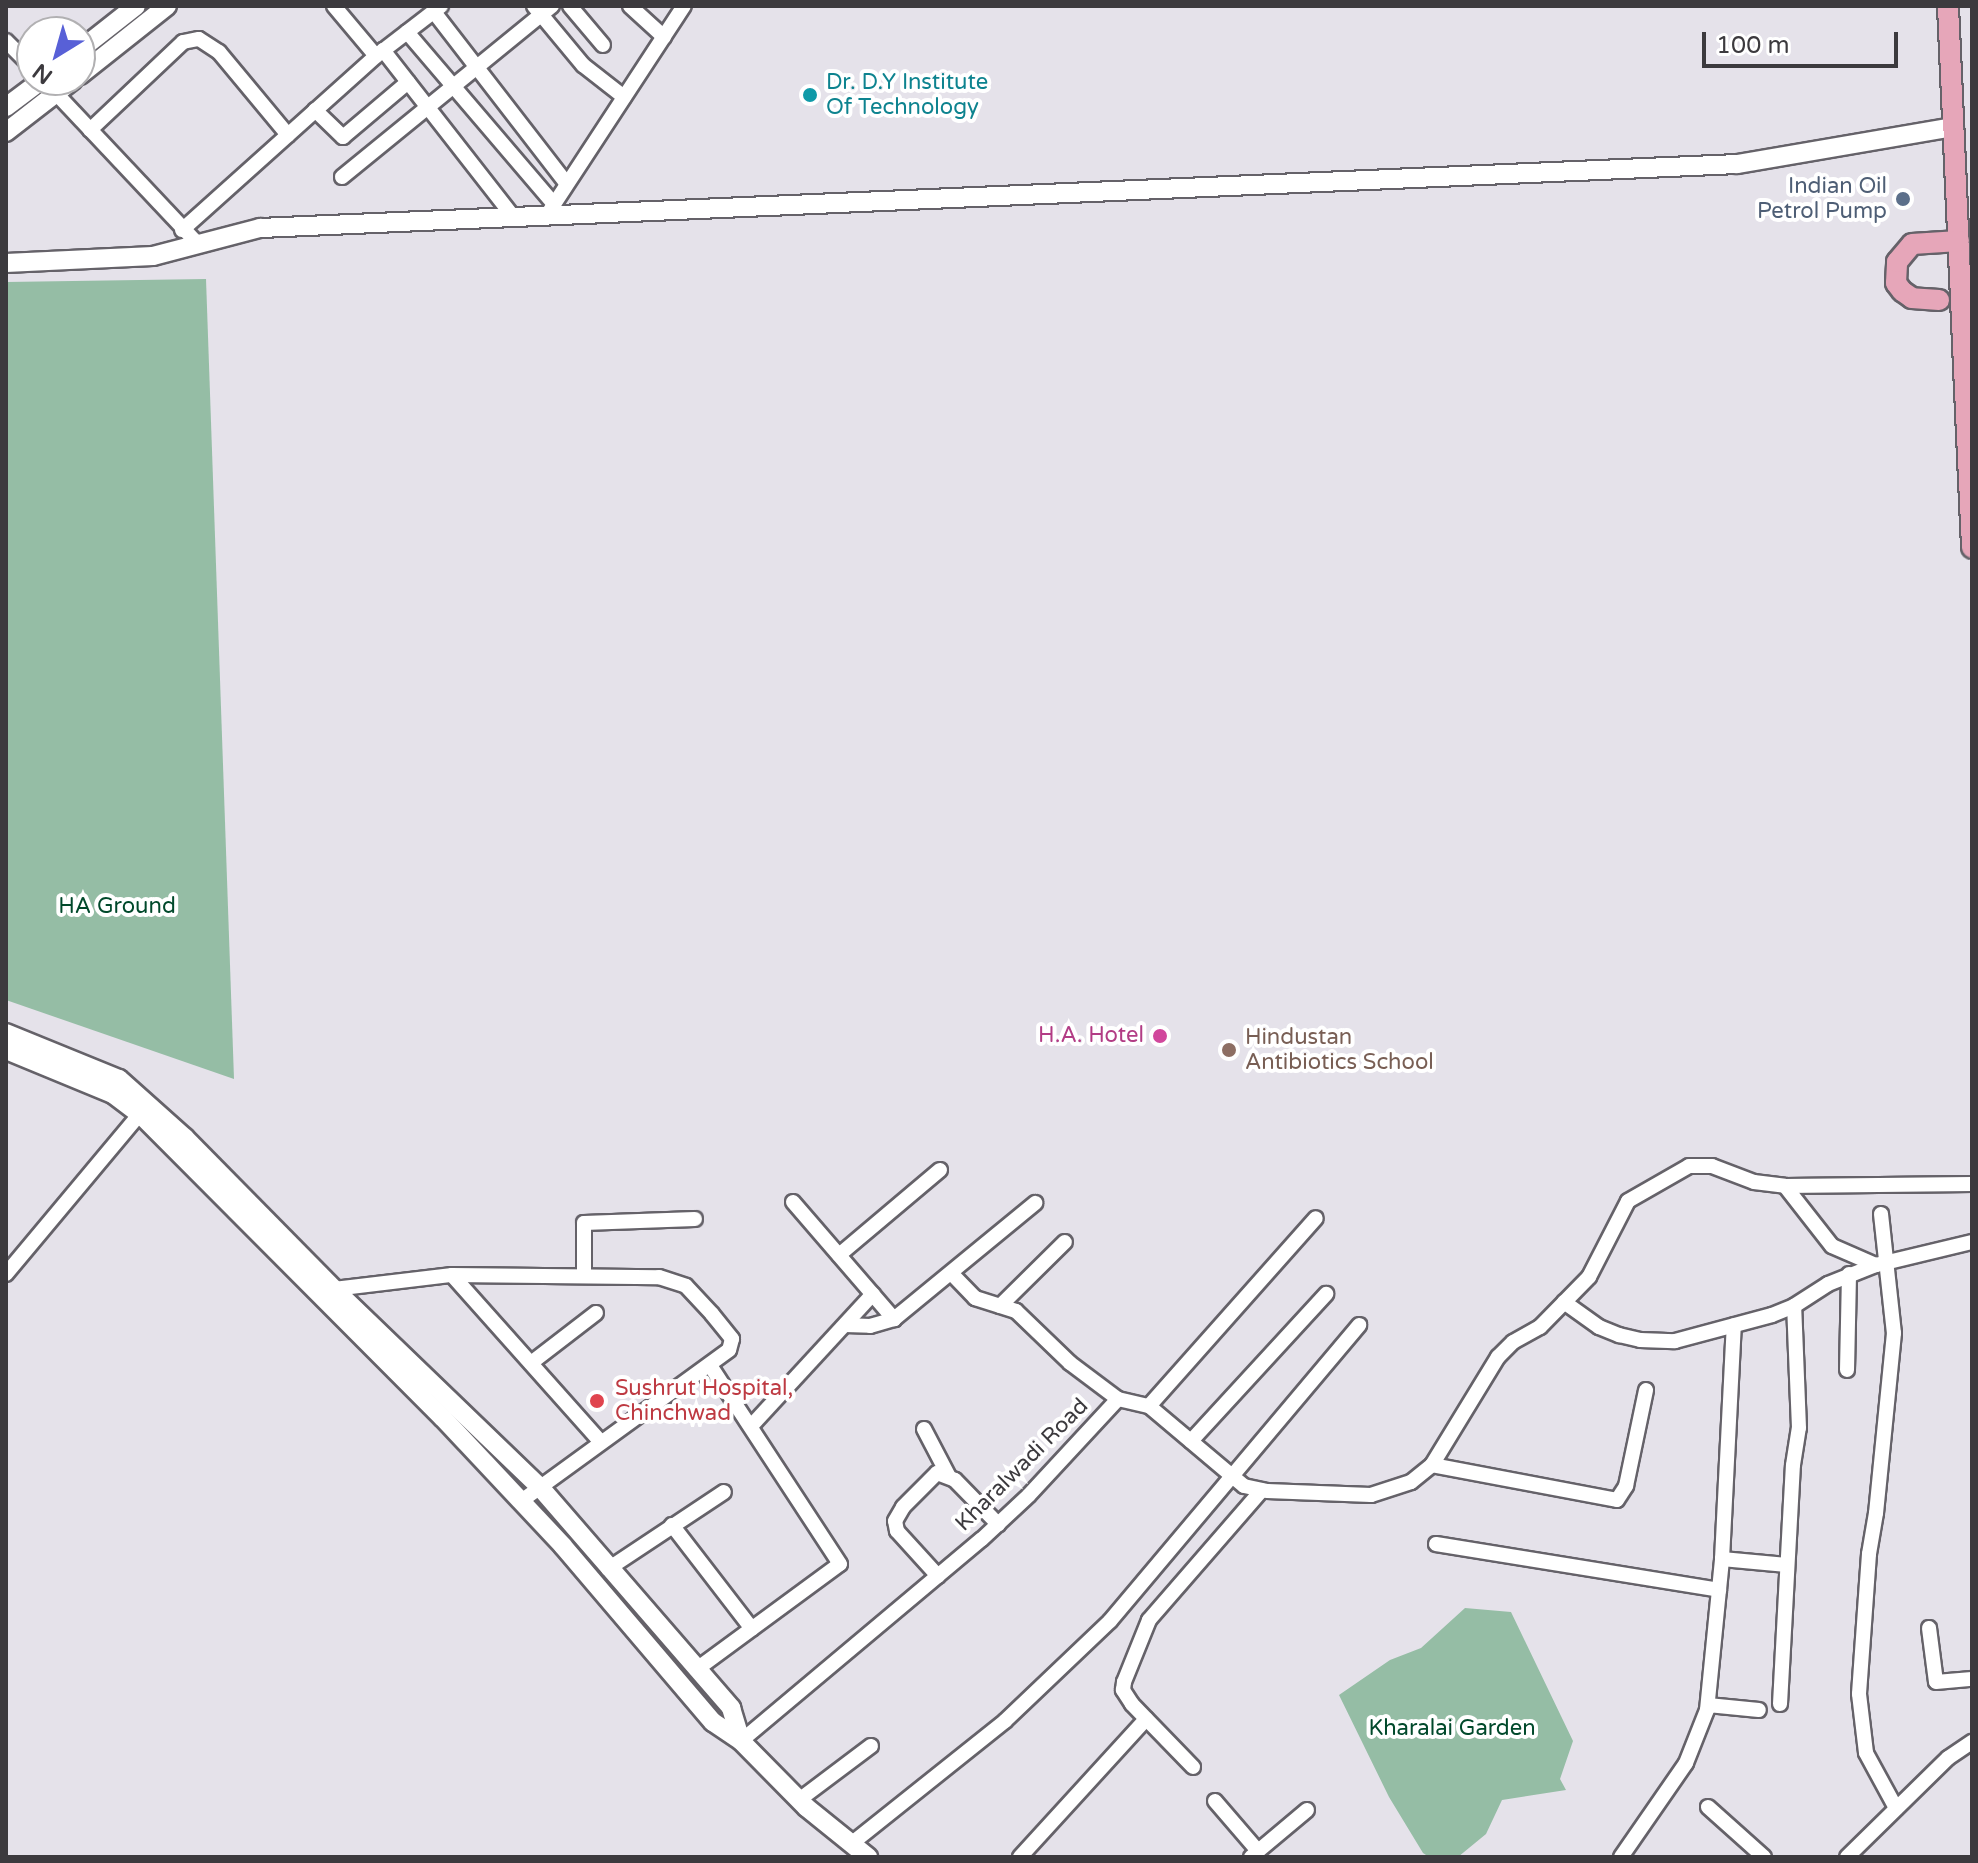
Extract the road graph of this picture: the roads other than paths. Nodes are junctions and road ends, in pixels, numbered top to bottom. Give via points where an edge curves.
1 (136, 6) edge
2 (167, 6) edge
3 (334, 6) edge
4 (570, 6) edge
5 (630, 6) edge
6 (684, 6) edge
7 (1948, 6) edge
8 (438, 9) edge
9 (542, 9) edge
10 (407, 32) junction
11 (96, 37) edge
12 (664, 37) junction
13 (603, 45) dead end
14 (380, 53) junction
15 (96, 62) edge
16 (476, 66) junction
17 (408, 82) junction
18 (453, 86) junction
19 (26, 96) edge
20 (38, 96) edge
21 (59, 96) edge
22 (624, 97) junction
23 (6, 107) edge
24 (428, 107) junction
25 (315, 110) junction
26 (1954, 127) junction
27 (90, 130) junction
28 (6, 132) edge
29 (288, 135) junction
30 (342, 177) dead end
31 (566, 183) junction
32 (550, 210) junction
33 (512, 215) junction
34 (182, 230) junction
35 (1959, 241) junction
36 (199, 245) junction
37 (6, 263) edge
38 (1939, 300) dead end
39 (1972, 547) edge
40 (6, 1033) edge
41 (6, 1050) edge
42 (144, 1109) junction
43 (940, 1170) dead end
44 (1972, 1184) edge
45 (1785, 1186) junction
46 (793, 1202) dead end
47 (1035, 1203) dead end
48 (1881, 1214) dead end
49 (1316, 1218) dead end
50 (695, 1219) dead end
51 (1065, 1242) dead end
52 (1972, 1242) edge
53 (839, 1255) junction
54 (1881, 1263) junction
55 (951, 1273) junction
56 (6, 1274) edge
57 (1849, 1274) junction
58 (452, 1275) junction
59 (584, 1276) junction
60 (329, 1293) junction
61 (873, 1294) junction
62 (1326, 1294) dead end
63 (1564, 1302) junction
64 (1000, 1306) junction
65 (1794, 1306) junction
66 (596, 1313) dead end
67 (894, 1319) junction
68 (845, 1325) junction
69 (1359, 1325) dead end
70 (1734, 1325) junction
71 (531, 1363) junction
72 (710, 1365) junction
73 (1847, 1370) dead end
74 (1646, 1390) dead end
75 (1118, 1399) junction
76 (1149, 1406) junction
77 (752, 1425) junction
78 (924, 1429) dead end
79 (600, 1441) junction
80 (1191, 1441) junction
81 (1432, 1465) junction
82 (948, 1475) junction
83 (1232, 1476) junction
84 (539, 1486) junction
85 (1262, 1490) junction
86 (724, 1492) dead end
87 (521, 1501) junction
88 (998, 1524) junction
89 (672, 1525) junction
90 (1436, 1544) dead end
91 (1722, 1559) junction
92 (1787, 1565) junction
93 (608, 1569) junction
94 (938, 1576) junction
95 (1719, 1590) junction
96 (1929, 1628) dead end
97 (752, 1629) junction
98 (697, 1669) junction
99 (1972, 1679) edge
100 (1780, 1704) dead end
101 (1708, 1705) junction
102 (1759, 1710) dead end
103 (1146, 1719) junction
104 (741, 1741) junction
105 (1972, 1742) edge
106 (871, 1746) dead end
107 (1193, 1767) dead end
108 (799, 1800) junction
109 (1215, 1801) dead end
110 (1708, 1807) dead end
111 (1896, 1808) junction
112 (1307, 1810) dead end
113 (851, 1844) junction
114 (1255, 1854) edge
115 (868, 1857) edge
116 (1020, 1857) edge
117 (1621, 1857) edge
118 (1764, 1857) edge
119 (1847, 1857) edge

1 - 11 street
2 - 15 street
3 - 14 street
4 - 13 street
5 - 12 street
6 - 12 street
7 - 26 main road
8 - 10 street
8 - 16 street
9 - 16 street
9 - 22 street via 583,65
10 - 14 street
10 - 18 street
12 - 22 street
14 - 17 street
14 - 25 street
16 - 18 street
16 - 31 street
17 - 24 street
17 - 25 street via 343,137
18 - 24 street
18 - 32 street
19 - 23 street
20 - 28 street
21 - 27 street
22 - 31 street
24 - 30 street
24 - 33 street
25 - 29 street
26 - 32 street via 1737,164
26 - 35 main road
27 - 29 street via 183,42 199,39 219,52
27 - 34 street
29 - 34 street
31 - 32 street
32 - 33 street
33 - 36 street via 260,228
34 - 36 street
35 - 38 main road via 1912,244 1897,262 1896,283 1902,291 1912,298
35 - 39 main road
36 - 37 street via 153,256
40 - 42 street via 119,1079
41 - 42 street
42 - 56 street
42 - 60 street
43 - 53 street
44 - 45 street, Kharalwadi Road
45 - 54 street via 1832,1246
45 - 63 street, Kharalwadi Road via 1754,1182 1712,1166 1689,1166 1628,1201 1589,1277
46 - 53 street
47 - 55 street
48 - 54 street
49 - 76 street
50 - 59 street via 584,1223
51 - 64 street
52 - 54 street
53 - 61 street
54 - 57 street
54 - 111 street via 1894,1333 1859,1694 1866,1753
55 - 64 street via 975,1298
55 - 67 street
57 - 65 street
57 - 73 street
58 - 59 street
58 - 60 street
58 - 71 street
59 - 72 street via 667,1278 686,1286 732,1339 729,1350
60 - 84 street
60 - 87 street
61 - 67 street
61 - 68 street
62 - 80 street
63 - 70 street via 1599,1327 1640,1340 1675,1341
63 - 81 street, Kharalwadi Road via 1498,1357
64 - 75 street via 1016,1311 1070,1363
65 - 70 street
65 - 92 street via 1799,1428
66 - 71 street
67 - 68 street via 870,1326
68 - 77 street
69 - 83 street
70 - 91 street
71 - 79 street
72 - 77 street
72 - 79 street
74 - 81 street via 1626,1486 1617,1500
75 - 76 street, Kharalwadi Road
75 - 88 street, Kharalwadi Road
76 - 80 street, Kharalwadi Road
77 - 97 street via 840,1564
78 - 82 street
79 - 84 street
80 - 83 street, Kharalwadi Road
81 - 85 street, Kharalwadi Road via 1411,1482 1371,1495
82 - 88 street
82 - 94 street via 937,1473 895,1521 897,1531
83 - 85 street, Kharalwadi Road
83 - 113 street via 1140,1587 1047,1682
84 - 87 street
84 - 93 street
85 - 103 street via 1141,1632 1123,1690
86 - 89 street
87 - 104 street via 713,1722
88 - 94 street, Kharalwadi Road
89 - 93 street
89 - 97 street
90 - 95 street
91 - 92 street
91 - 95 street
92 - 100 street
93 - 98 street
94 - 104 street, Kharalwadi Road
95 - 101 street
96 - 99 street via 1936,1682
97 - 98 street
98 - 104 street via 731,1708
101 - 102 street
101 - 117 street via 1686,1763
103 - 107 street
103 - 116 street
104 - 108 street
105 - 111 street
106 - 108 street
108 - 113 street
109 - 114 street
110 - 118 street
111 - 119 street
112 - 114 street
113 - 115 street

